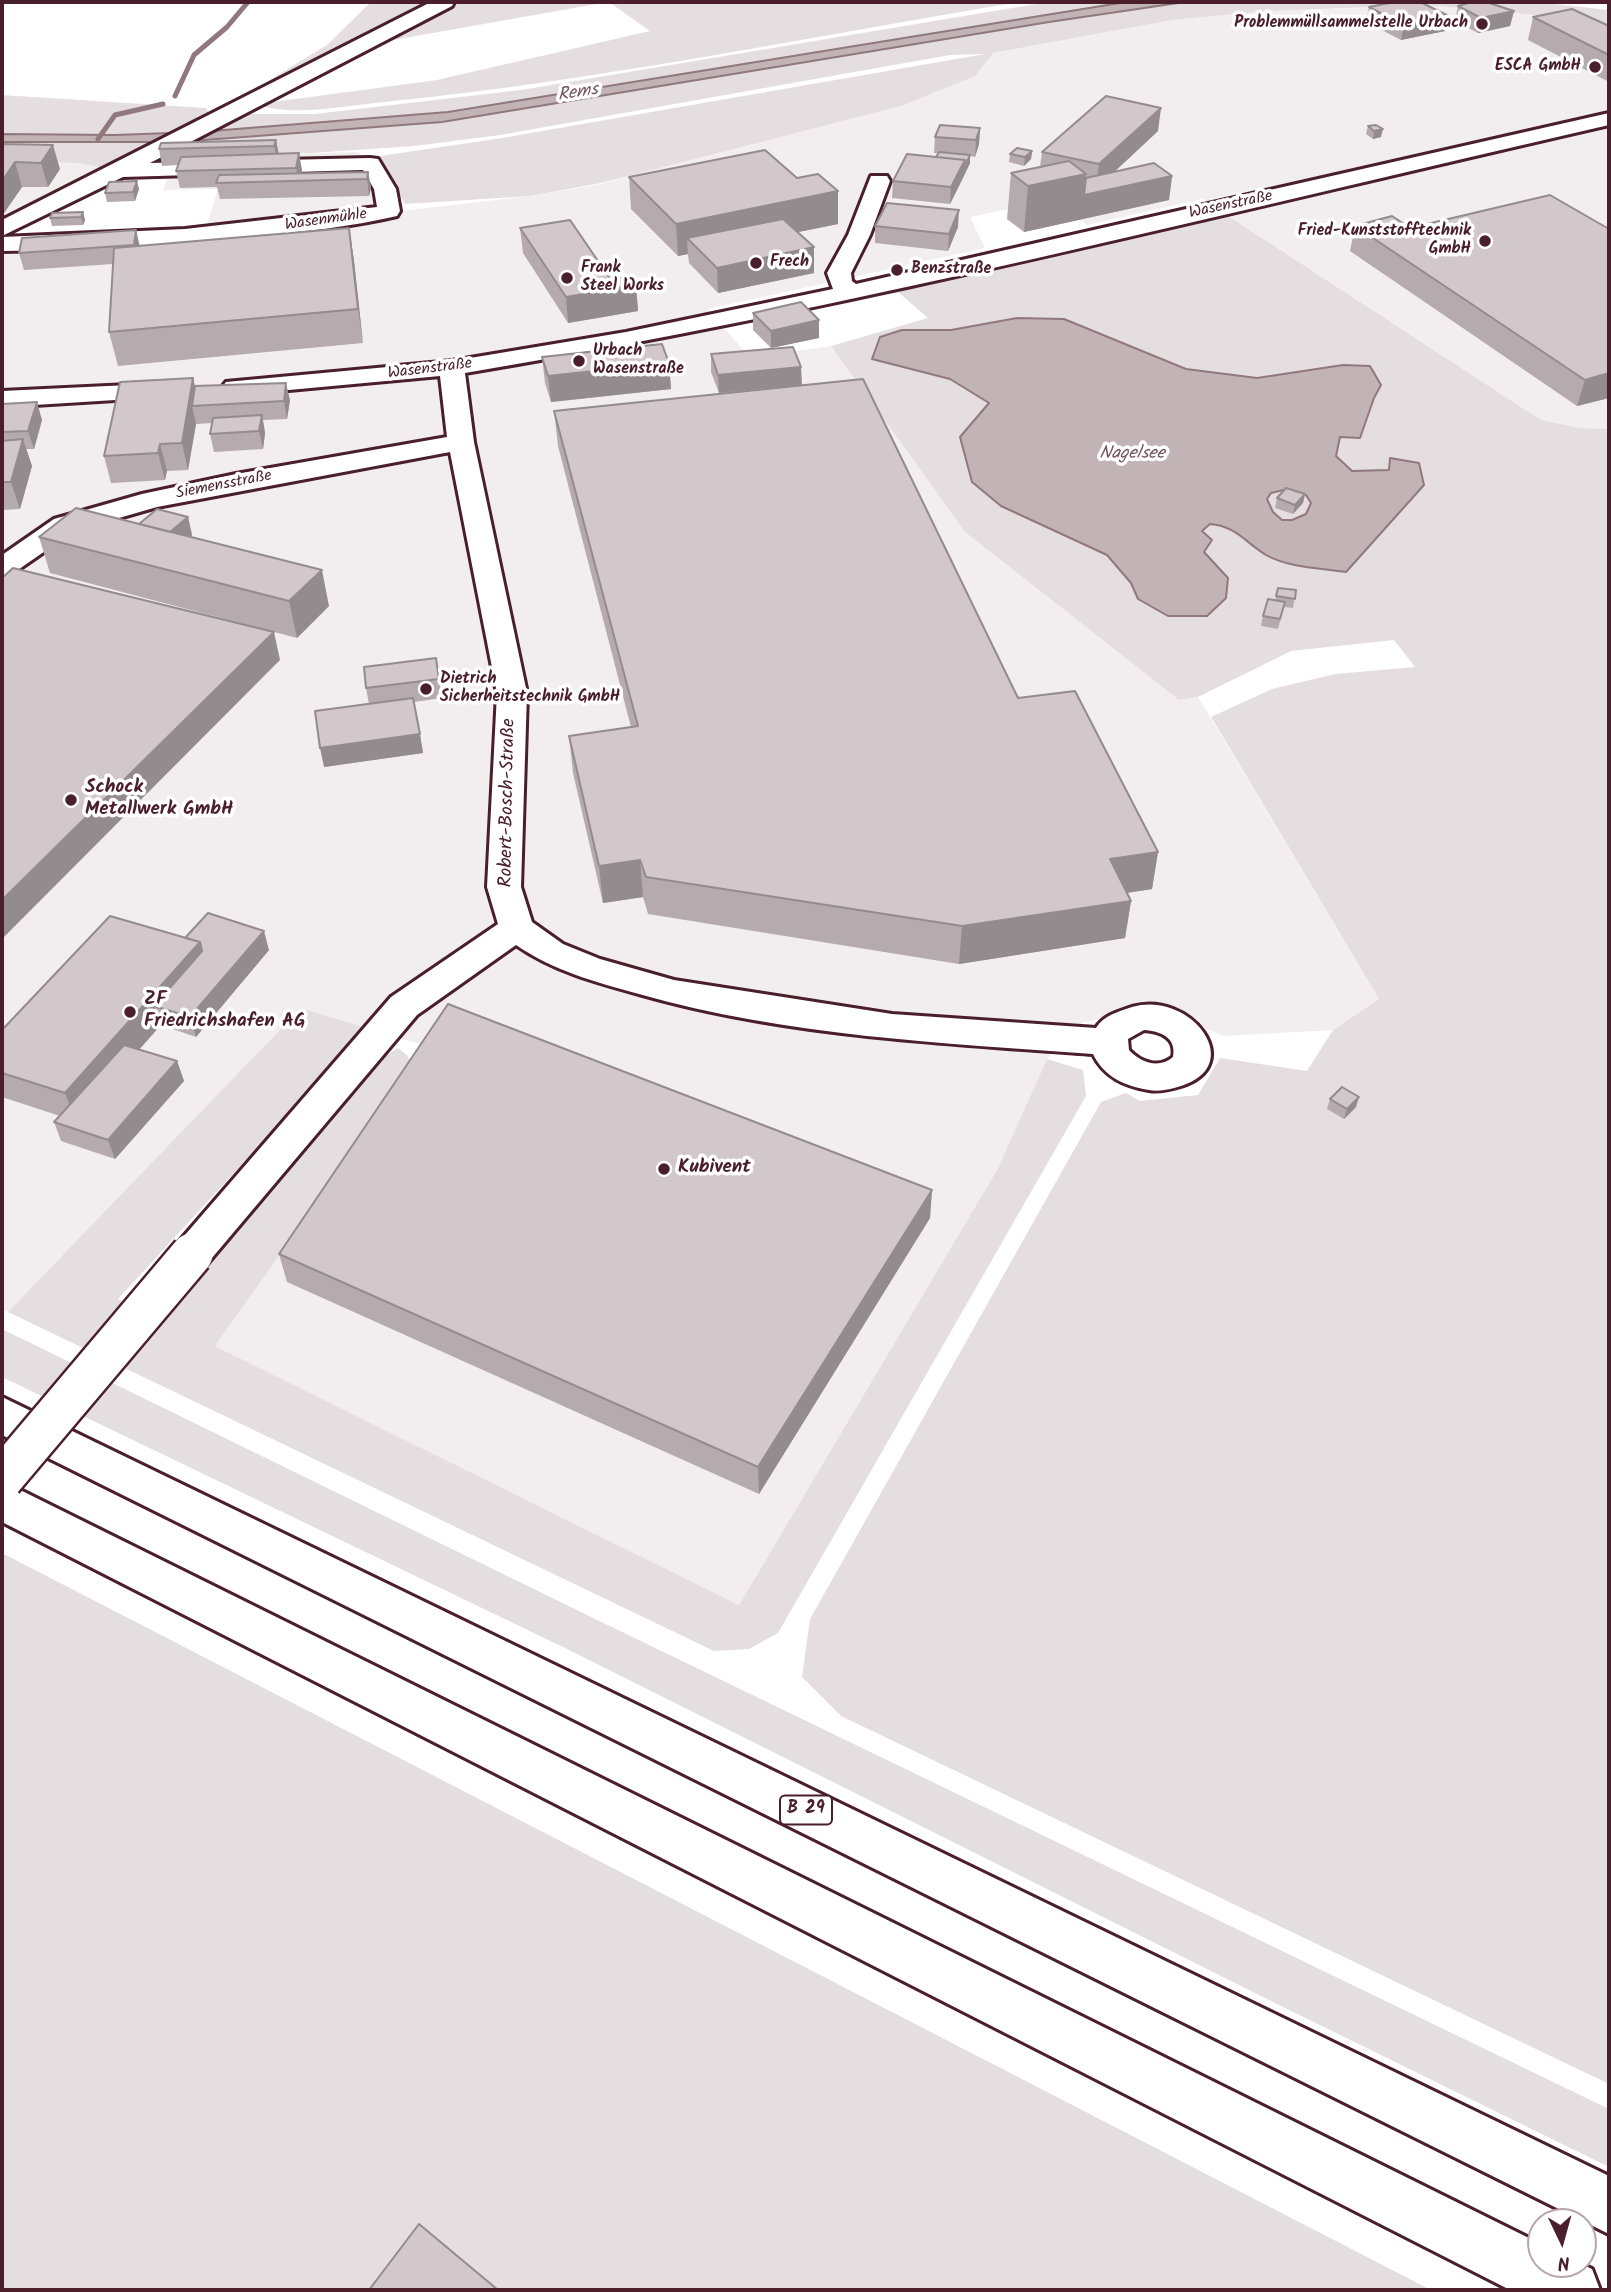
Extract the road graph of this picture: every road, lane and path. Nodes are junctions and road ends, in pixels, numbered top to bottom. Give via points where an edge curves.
1 (445, 2) edge
2 (1609, 119) edge
3 (119, 171) junction
4 (879, 181) dead end
5 (2, 229) edge
6 (2, 244) edge
7 (852, 292) junction
8 (452, 368) junction
9 (217, 388) edge
10 (191, 390) edge
11 (2, 399) edge
12 (461, 442) junction
13 (2, 568) edge
14 (516, 928) junction
15 (1107, 1042) dead end
16 (2, 1415) edge
17 (2, 1479) edge
18 (2, 1500) edge
19 (1609, 2206) edge
20 (1571, 2290) edge

1 - 3 main road, Wasenmühle
2 - 7 main road, Wasenstraße
3 - 5 main road, Wasenmühle
3 - 6 main road, Wasenmühle via 370,164 385,189 389,211 208,236
4 - 7 main road via 859,236 839,273 841,284
7 - 8 main road, Wasenstraße via 613,342
8 - 9 main road, Wasenstraße
8 - 12 main road, Robert-Bosch-Straße
10 - 11 main road
12 - 13 main road, Siemensstraße via 152,500 64,526
12 - 14 main road, Robert-Bosch-Straße via 512,693 504,887
14 - 15 main road via 551,952 588,968 674,992 892,1027
14 - 17 main road, bridge via 404,1006
16 - 19 main road, B 29
18 - 20 main road

